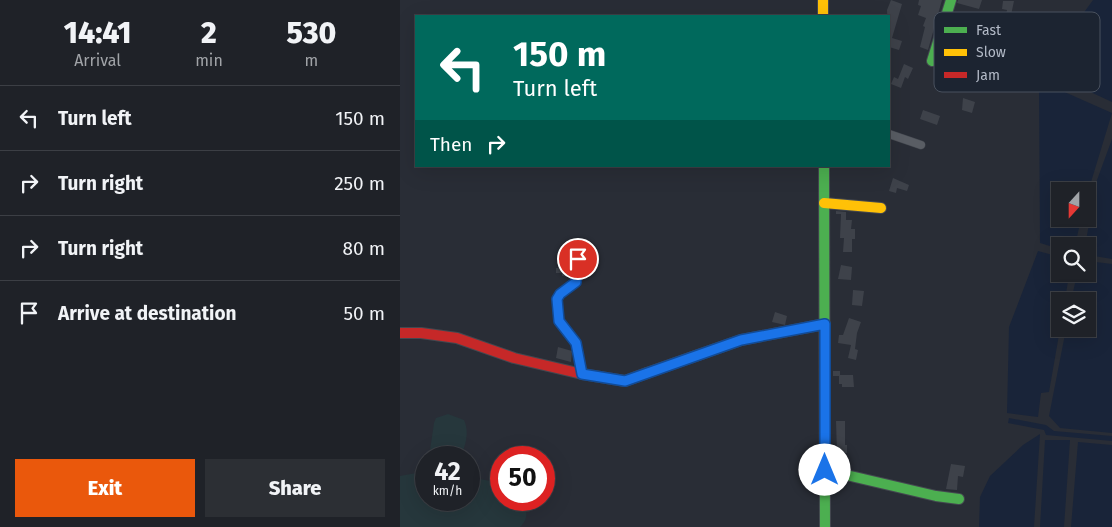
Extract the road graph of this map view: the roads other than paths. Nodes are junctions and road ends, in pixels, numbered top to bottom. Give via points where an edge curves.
1 (823, 0) edge
2 (952, 0) edge
3 (948, 12) edge
4 (823, 15) edge
5 (934, 55) edge
6 (932, 61) dead end
7 (890, 134) edge
8 (921, 145) dead end
9 (824, 167) edge
10 (824, 203) junction
11 (881, 208) dead end
12 (578, 259) dead end
13 (825, 324) junction
14 (400, 333) edge
15 (582, 374) junction
16 (825, 470) junction
17 (959, 499) dead end
18 (825, 527) edge

1 - 4 street
2 - 3 street
5 - 6 street
7 - 8 street
9 - 10 street
10 - 11 street
10 - 13 street
12 - 15 street via 576,282 557,299 559,321 576,343
13 - 15 street via 741,340 625,381
13 - 16 street
14 - 15 street via 457,338 514,358
16 - 17 street
16 - 18 street

